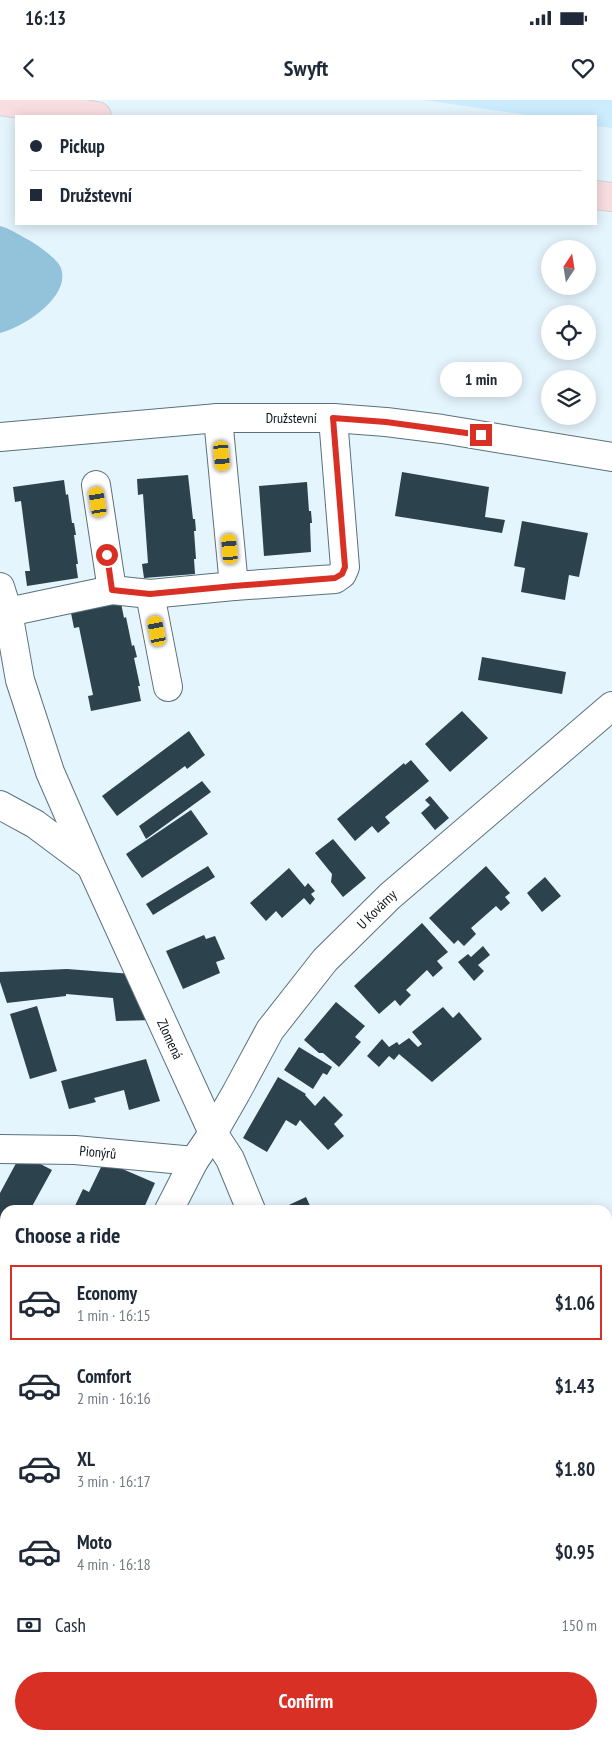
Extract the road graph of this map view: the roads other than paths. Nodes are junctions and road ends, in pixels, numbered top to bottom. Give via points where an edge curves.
1 (0, 101) edge
2 (91, 115) edge
3 (597, 195) edge
4 (612, 197) edge
5 (218, 418) junction
6 (333, 418) junction
7 (0, 438) edge
8 (612, 457) edge
9 (96, 485) dead end
10 (234, 586) junction
11 (112, 590) junction
12 (150, 594) junction
13 (4, 600) edge
14 (168, 687) dead end
15 (612, 706) edge
16 (0, 805) edge
17 (91, 866) junction
18 (214, 1133) junction
19 (0, 1149) edge
20 (194, 1162) junction
21 (172, 1205) edge
22 (249, 1205) edge

1 - 2 main road
3 - 4 main road
5 - 6 street, Družstevní
5 - 7 street, Družstevní
5 - 10 street
6 - 8 street, Družstevní via 442,429
6 - 10 street via 345,567 342,574 335,578
9 - 11 street
10 - 12 street
11 - 12 street
11 - 13 street
12 - 14 street
13 - 17 street, Zlomená via 20,680 44,754
15 - 18 street, U Kovárny via 390,896 325,960 270,1030
16 - 17 street, Zlomená via 35,824
17 - 18 street, Zlomená
18 - 20 street, U Kovárny
18 - 22 street, Zlomená via 230,1159
19 - 20 street, Pionýrů via 75,1150
20 - 21 street, U Kovárny

